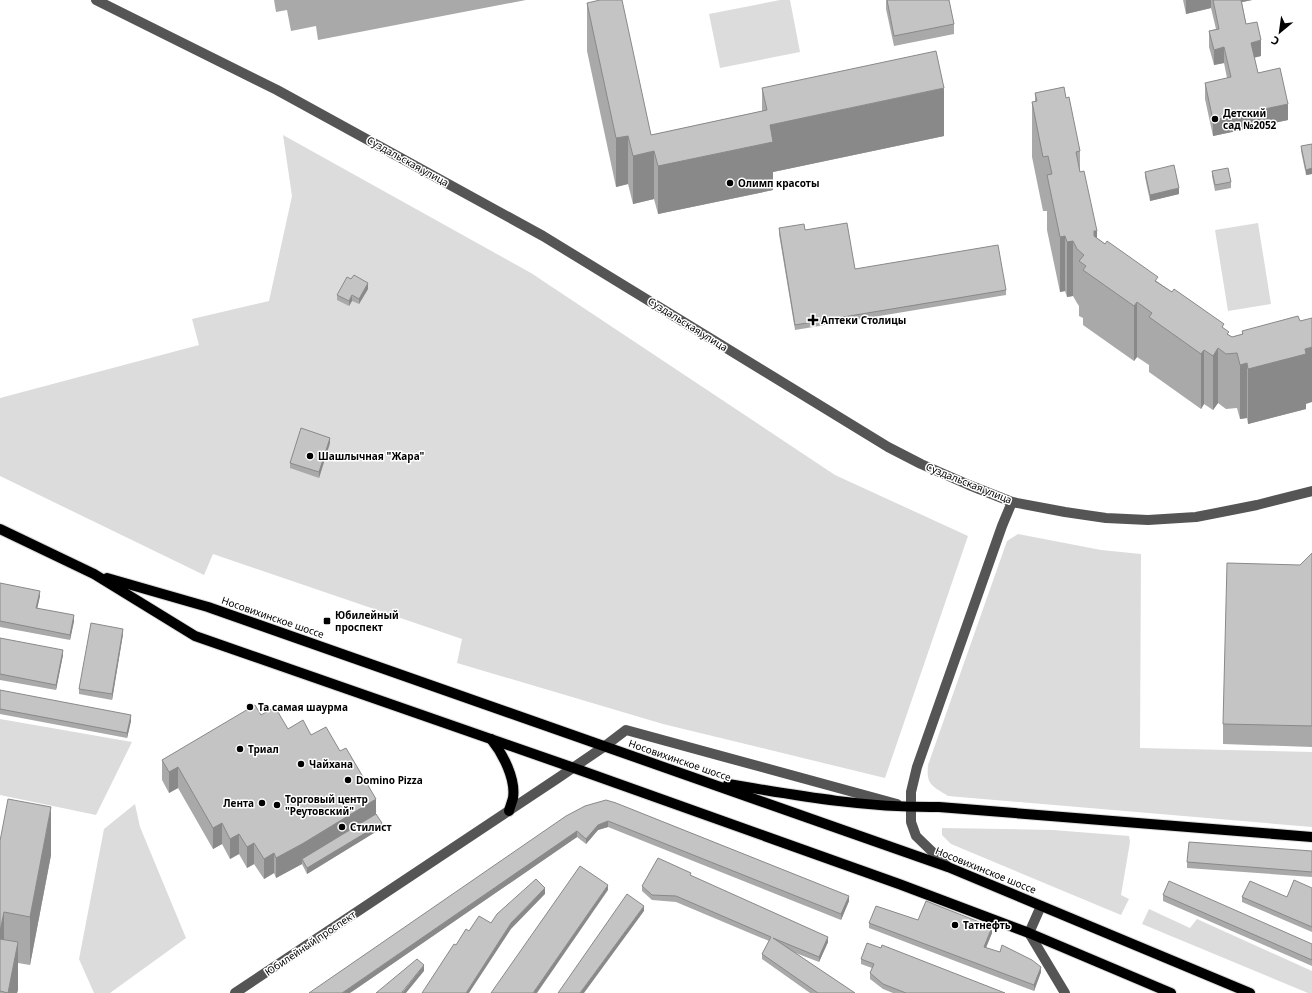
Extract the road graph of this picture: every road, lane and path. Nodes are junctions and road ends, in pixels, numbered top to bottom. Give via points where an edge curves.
1 (96, 0) edge
2 (1312, 491) edge
3 (1012, 502) junction
4 (0, 529) edge
5 (94, 574) junction
6 (491, 739) junction
7 (605, 746) junction
8 (574, 768) junction
9 (700, 780) junction
10 (911, 808) junction
11 (509, 811) junction
12 (1312, 838) edge
13 (948, 867) junction
14 (1041, 906) junction
15 (1029, 933) junction
16 (235, 993) edge
17 (1065, 993) edge
18 (1171, 993) edge
19 (1250, 993) edge

1 - 3 street, Суздальская улица via 278,90 543,236 892,449 921,464
2 - 3 street, Суздальская улица via 1196,517 1148,520 1106,518
3 - 10 street via 917,767 911,792
4 - 5 main road, Носовихинское шоссе
5 - 6 main road, Носовихинское шоссе via 196,636
5 - 7 main road, Носовихинское шоссе via 208,608
6 - 8 main road, Носовихинское шоссе
6 - 11 main road via 508,768 513,787
7 - 8 street, Юбилейный проспект
7 - 9 main road, Носовихинское шоссе
7 - 10 street, Юбилейный проспект via 626,730
8 - 11 street, Юбилейный проспект
8 - 15 main road, Носовихинское шоссе via 892,881
9 - 10 main road via 830,801
9 - 13 main road, Носовихинское шоссе
10 - 12 main road via 946,808
10 - 13 street via 911,822 916,836
11 - 16 street, Юбилейный проспект
13 - 14 main road, Носовихинское шоссе
14 - 15 street
14 - 19 main road, Носовихинское шоссе
15 - 17 street
15 - 18 main road, Носовихинское шоссе

